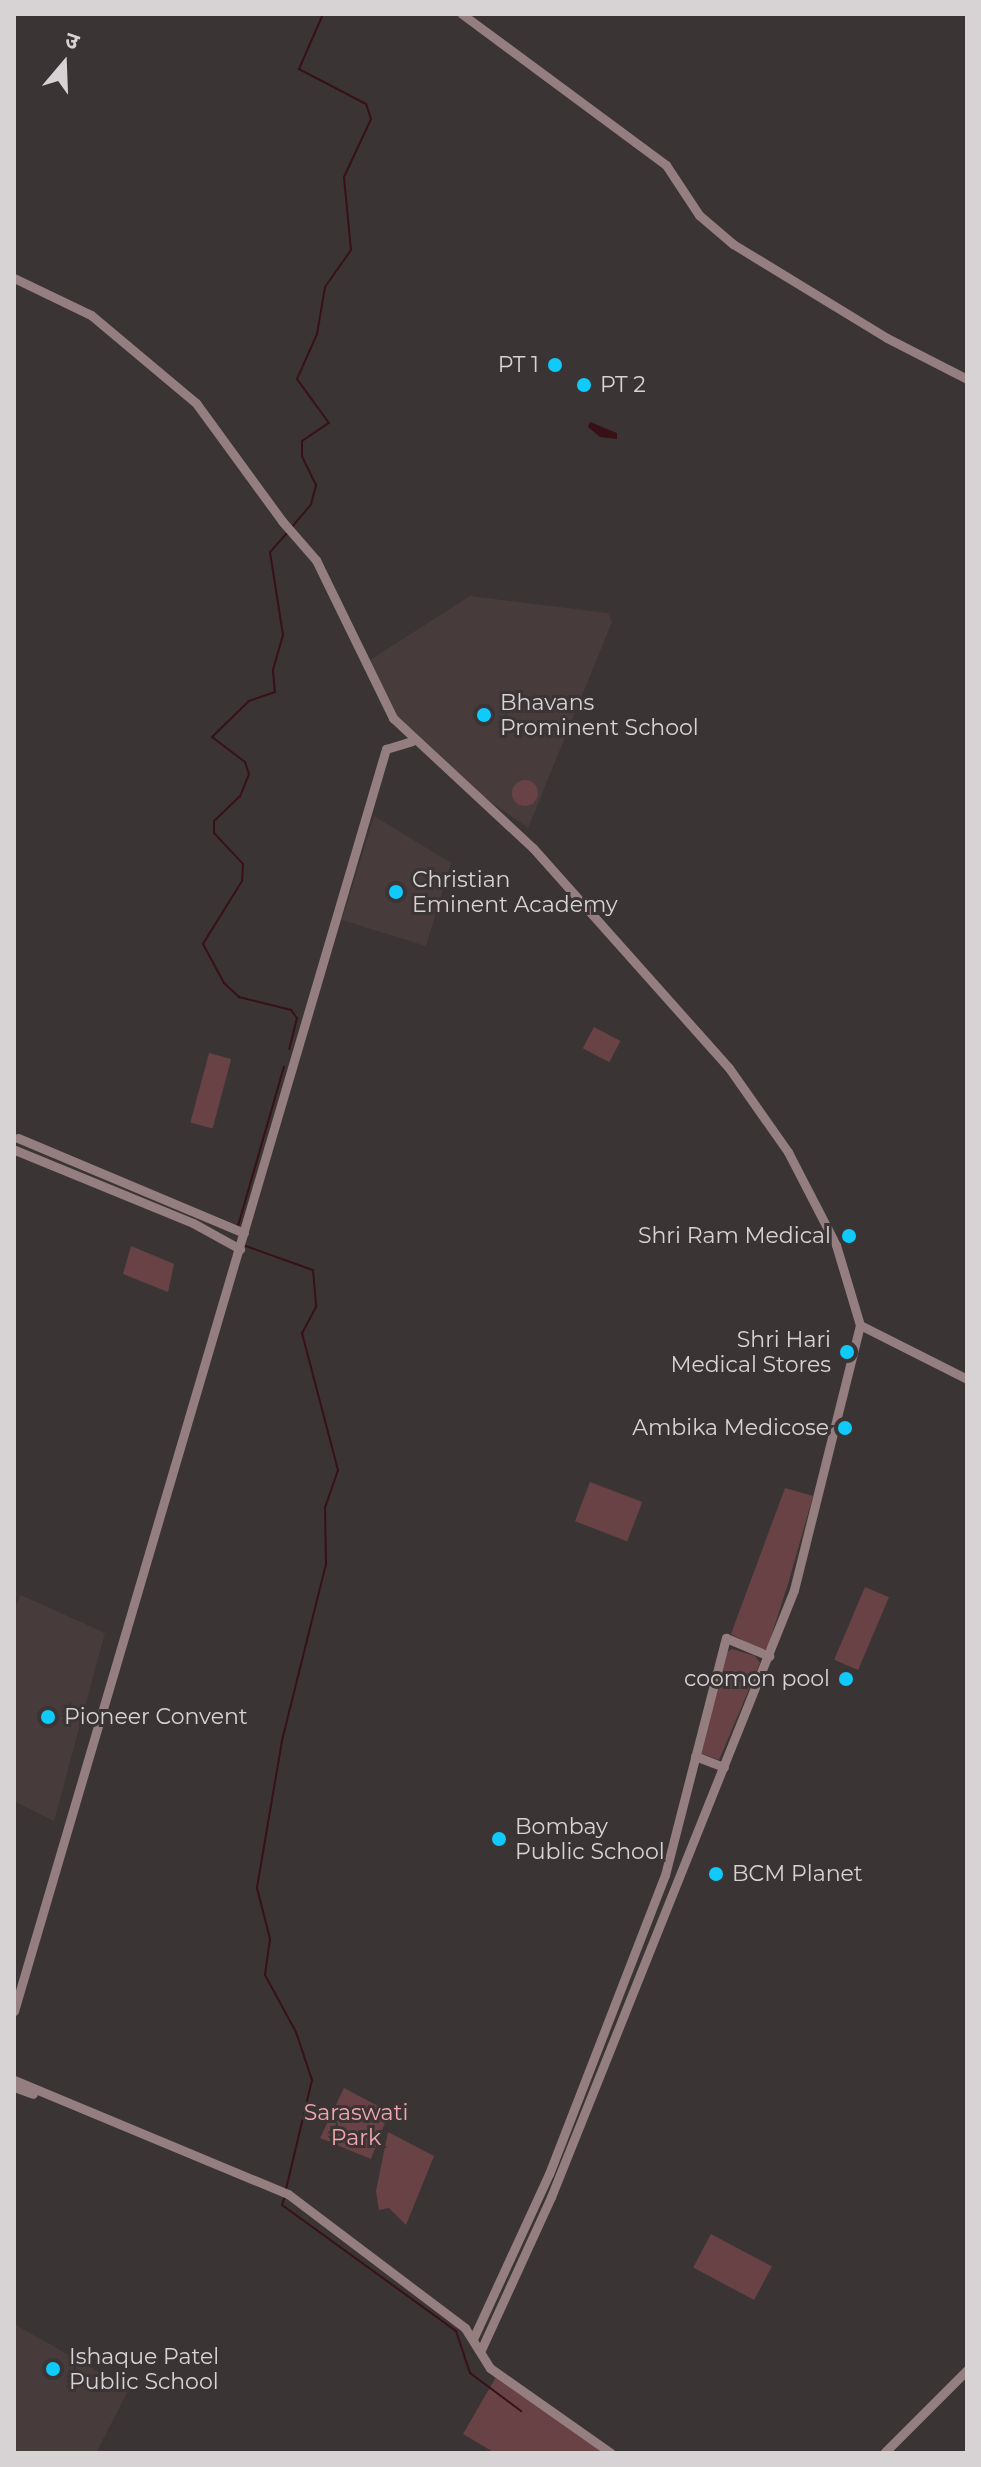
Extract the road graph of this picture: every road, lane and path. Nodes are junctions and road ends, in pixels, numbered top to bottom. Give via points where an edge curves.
1 (462, 14) edge
2 (14, 278) edge
3 (967, 379) edge
4 (412, 741) junction
5 (17, 1133) edge
6 (14, 1151) edge
7 (240, 1238) junction
8 (860, 1325) junction
9 (967, 1379) edge
10 (769, 1656) junction
11 (695, 1756) junction
12 (724, 1767) junction
13 (14, 2011) edge
14 (596, 2051) junction
15 (608, 2055) junction
16 (14, 2080) edge
17 (14, 2087) edge
18 (285, 2196) junction
19 (473, 2339) junction
20 (481, 2350) junction
21 (967, 2370) edge
22 (611, 2453) edge
23 (884, 2453) edge

1 - 3 street via 666,165 699,215 733,244 887,338
2 - 4 street via 91,315 196,403 324,572 393,718
4 - 7 street via 386,749
4 - 8 street via 533,848 729,1068 788,1152 836,1245
5 - 6 street
5 - 7 street
6 - 7 street
7 - 13 street
8 - 9 street
8 - 10 street via 803,1558
10 - 11 street via 726,1638
10 - 12 street
11 - 12 street
11 - 14 street via 665,1875
12 - 15 street
14 - 15 street
14 - 19 street via 549,2174
15 - 20 street
16 - 18 street
17 - 18 street
18 - 19 street
19 - 20 street
20 - 22 street via 490,2368
21 - 23 street

